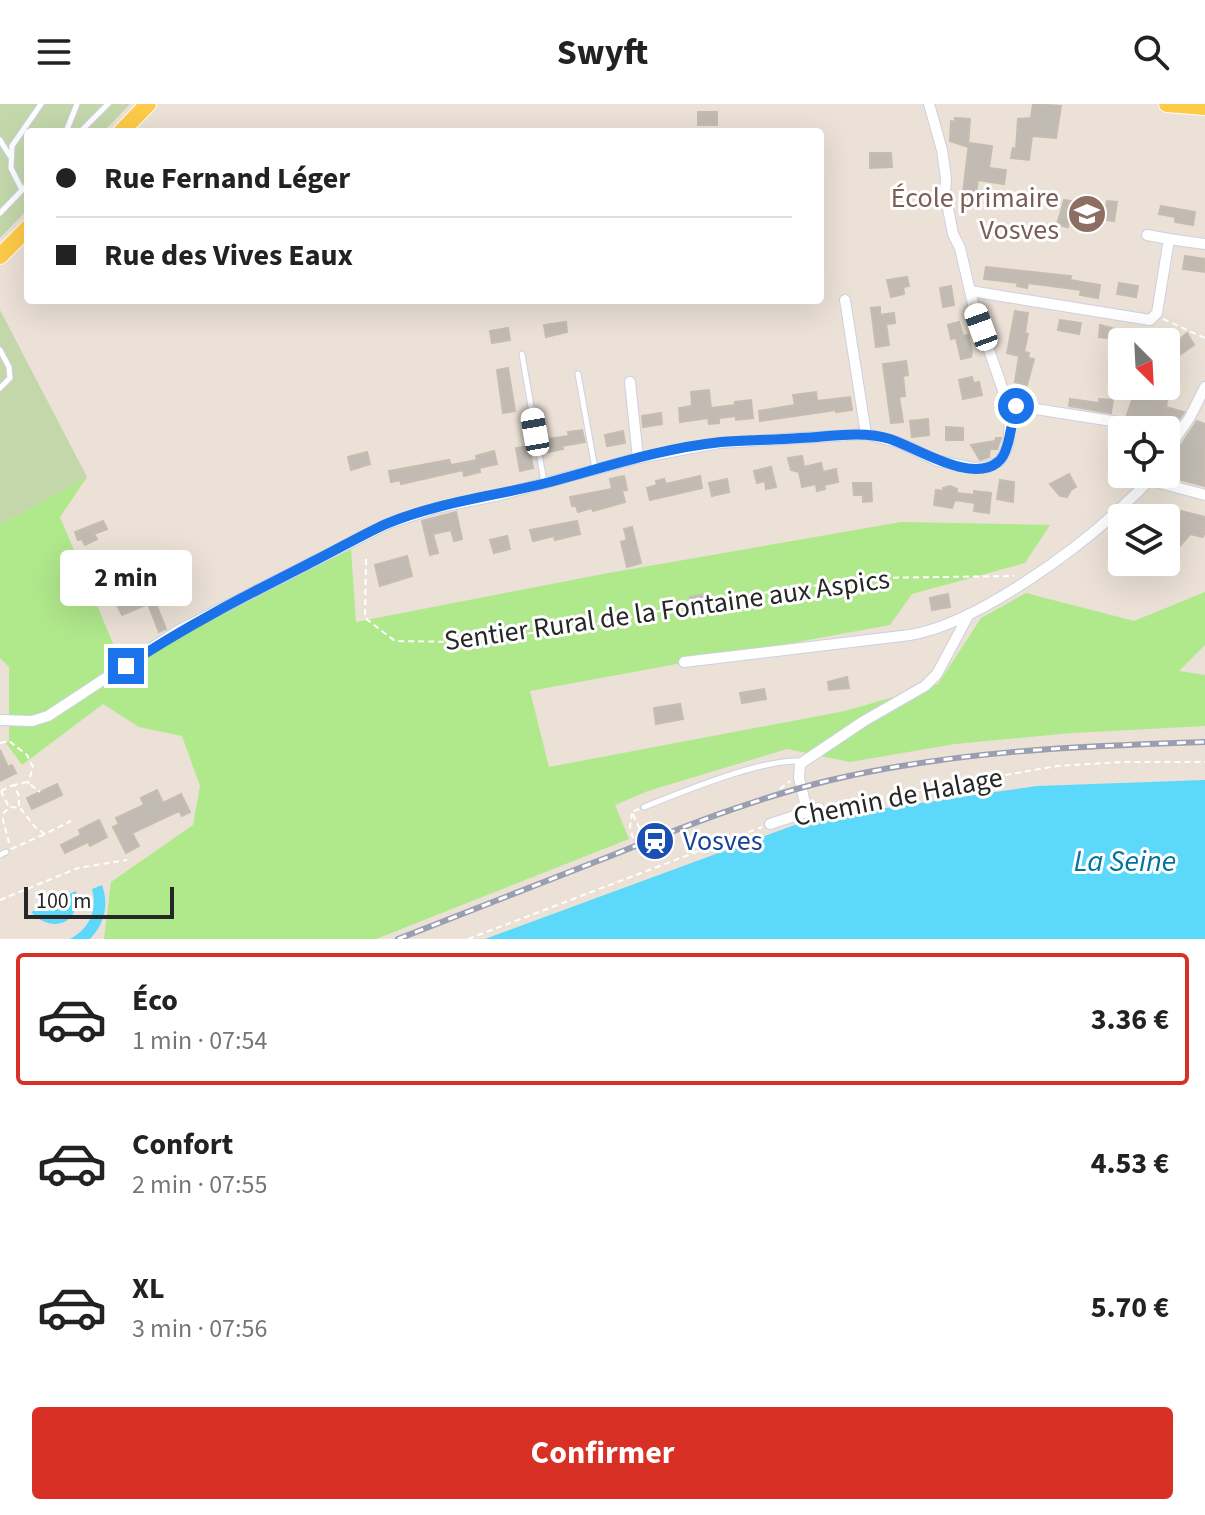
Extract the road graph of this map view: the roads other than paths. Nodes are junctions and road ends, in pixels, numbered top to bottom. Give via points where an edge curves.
1 (41, 104) edge
2 (77, 104) edge
3 (108, 104) edge
4 (148, 104) edge
5 (929, 104) edge
6 (1167, 104) edge
7 (1205, 107) edge
8 (68, 128) edge
9 (84, 128) edge
10 (125, 128) edge
11 (0, 140) edge
12 (10, 157) junction
13 (22, 190) joint
14 (0, 213) edge
15 (24, 232) edge
16 (1147, 235) dead end
17 (1169, 239) junction
18 (1205, 244) edge
19 (0, 256) edge
20 (970, 291) junction
21 (845, 300) dead end
22 (0, 350) edge
23 (522, 354) dead end
24 (578, 374) dead end
25 (630, 382) dead end
26 (1205, 387) edge
27 (0, 388) edge
28 (1016, 406) junction
29 (1108, 420) edge
30 (1180, 430) edge
31 (866, 434) junction
32 (638, 458) junction
33 (596, 470) junction
34 (545, 483) junction
35 (1180, 487) edge
36 (1140, 488) edge
37 (1205, 495) edge
38 (969, 614) junction
39 (684, 662) dead end
40 (0, 720) edge
41 (803, 761) junction
42 (644, 807) road end
43 (819, 808) road end
44 (807, 811) junction
45 (770, 824) road end

1 - 12 lane via 16,137
2 - 8 lane
3 - 9 lane
4 - 10 main road
5 - 20 street
6 - 7 main road
11 - 12 lane
12 - 13 lane
13 - 14 lane
15 - 19 main road
16 - 17 street
17 - 18 street
17 - 20 street via 1157,313 1150,320
20 - 28 street via 1005,396
21 - 31 street
22 - 27 lane via 10,378
23 - 34 lane
24 - 33 lane
25 - 32 street
26 - 30 street
28 - 29 street
28 - 31 street via 1008,446 1000,461 988,467 938,461
31 - 32 street via 719,443
32 - 33 street
33 - 34 street
34 - 40 street via 387,524 179,630 48,716
35 - 37 street
36 - 38 street via 1108,520 1035,575
38 - 39 street via 922,633
38 - 41 street via 925,686
41 - 42 lane via 786,760
41 - 44 street via 798,767
43 - 44 street, Chemin de Halage
44 - 45 street, Chemin de Halage

